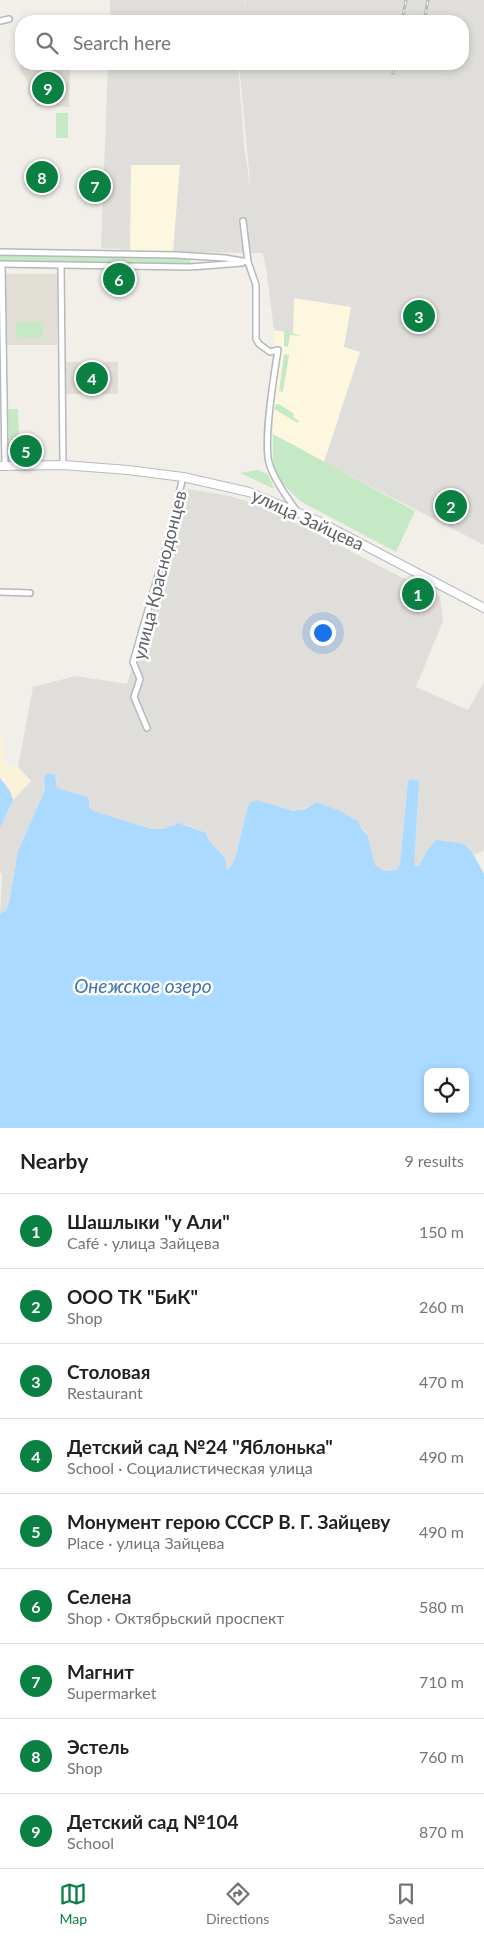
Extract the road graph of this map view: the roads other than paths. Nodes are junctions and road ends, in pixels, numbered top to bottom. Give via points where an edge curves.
1 (9, 19) dead end
2 (0, 21) edge
3 (243, 221) dead end
4 (0, 252) edge
5 (19, 252) junction
6 (84, 254) junction
7 (192, 256) junction
8 (248, 262) junction
9 (19, 264) junction
10 (1, 265) edge
11 (61, 265) junction
12 (85, 266) junction
13 (190, 267) junction
14 (63, 465) junction
15 (2, 466) edge
16 (183, 477) junction
17 (296, 510) junction
18 (0, 592) edge
19 (30, 593) dead end
20 (484, 608) edge
21 (147, 728) dead end

1 - 2 street
3 - 8 street
4 - 5 street
5 - 6 street
5 - 9 street
6 - 7 street
6 - 12 street
7 - 8 street
7 - 13 street via 194,263
8 - 13 street
8 - 17 street via 256,285 256,339 270,352 278,350 271,398 269,465
9 - 10 street
9 - 11 street
10 - 15 street
11 - 12 street
11 - 14 street
12 - 13 street
14 - 15 main road, улица Зайцева
14 - 16 main road, улица Зайцева
16 - 17 main road, улица Зайцева via 249,492
16 - 21 street, улица Краснодонцев via 133,662 140,679 134,698
17 - 20 main road, улица Зайцева
18 - 19 street

